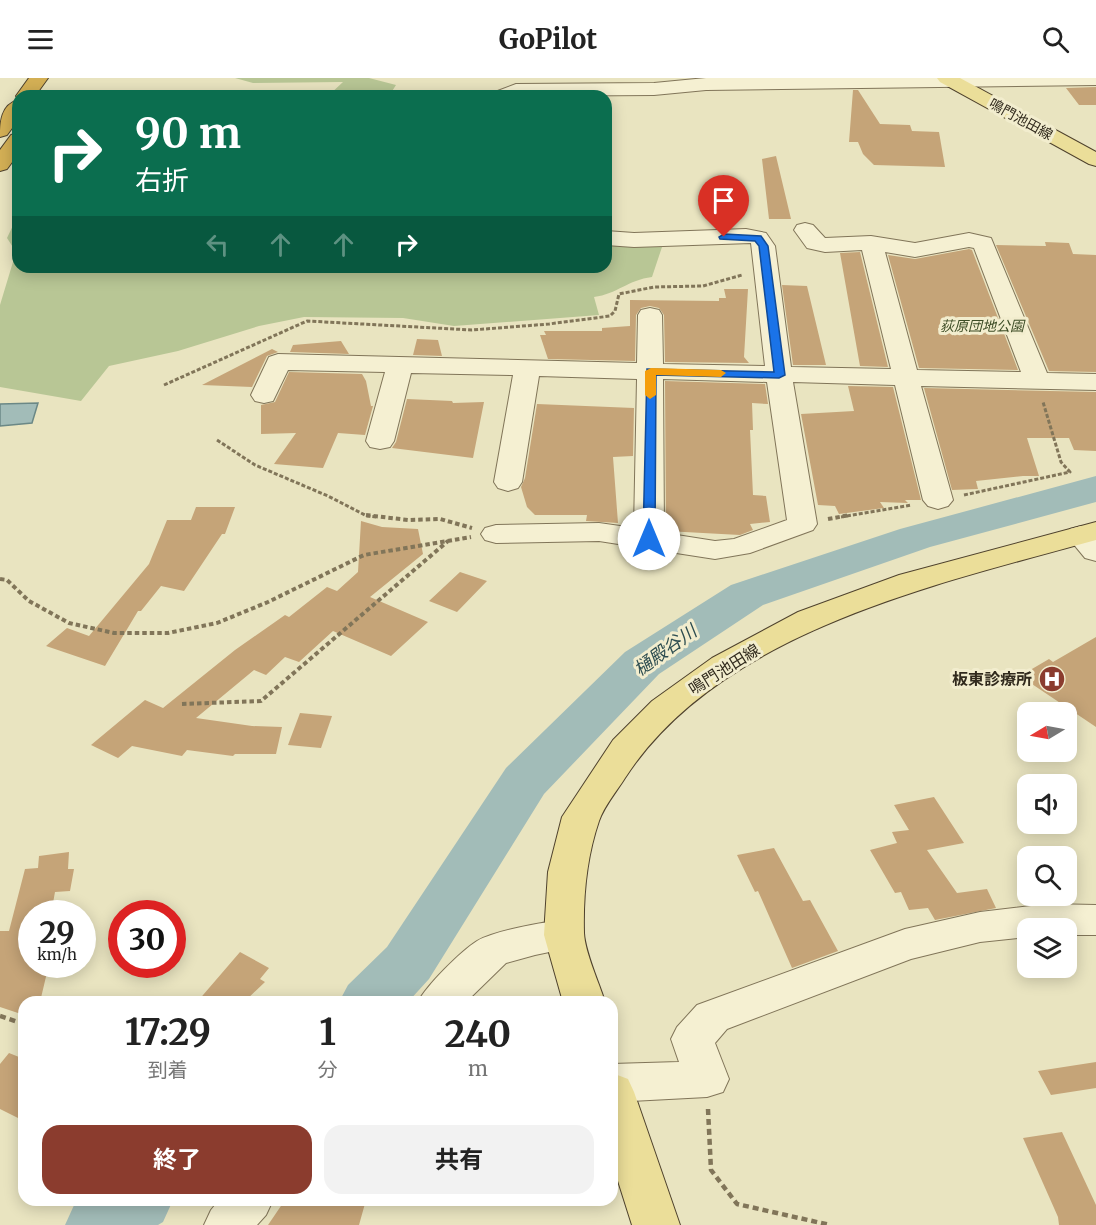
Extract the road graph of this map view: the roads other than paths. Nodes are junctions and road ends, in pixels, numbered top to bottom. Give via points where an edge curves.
1 (950, 80) edge
2 (1096, 80) edge
3 (516, 90) edge
4 (12, 114) edge
5 (0, 131) edge
6 (12, 148) edge
7 (1096, 160) edge
8 (0, 165) edge
9 (804, 230) dead end
10 (612, 238) edge
11 (871, 243) junction
12 (650, 315) dead end
13 (400, 364) junction
14 (527, 368) junction
15 (651, 371) junction
16 (779, 375) junction
17 (907, 378) junction
18 (1037, 381) junction
19 (1096, 382) edge
20 (264, 395) dead end
21 (380, 441) dead end
22 (508, 482) dead end
23 (938, 500) road end
24 (496, 534) road end
25 (649, 539) junction
26 (1091, 539) edge
27 (1096, 920) edge
28 (564, 935) junction
29 (445, 996) edge
30 (582, 996) edge
31 (618, 1083) edge
32 (618, 1110) edge
33 (244, 1206) edge
34 (228, 1225) edge
35 (656, 1225) edge

1 - 2 street
1 - 3 street
1 - 7 main road, 鳴門池田線
4 - 5 highway
6 - 8 highway
9 - 11 street via 815,243 825,245
10 - 16 street via 758,238 764,246
11 - 17 street
11 - 18 street via 915,250 969,240 982,243
12 - 15 street
13 - 14 street
13 - 20 street via 278,362
13 - 21 street
14 - 15 street
14 - 22 street
15 - 16 street
15 - 25 street
16 - 17 street
16 - 25 street via 802,524 739,547 715,550
17 - 18 street
17 - 23 street
18 - 19 street
24 - 25 street via 599,532
26 - 28 main road, 鳴門池田線 via 910,582 809,620 724,665 664,709 626,749 581,817 567,872
27 - 31 street via 1048,919 1002,924 905,945 712,1017 692,1039 707,1079
28 - 29 street via 492,952
28 - 30 main road, 鳴門池田線
32 - 35 main road
33 - 34 street

